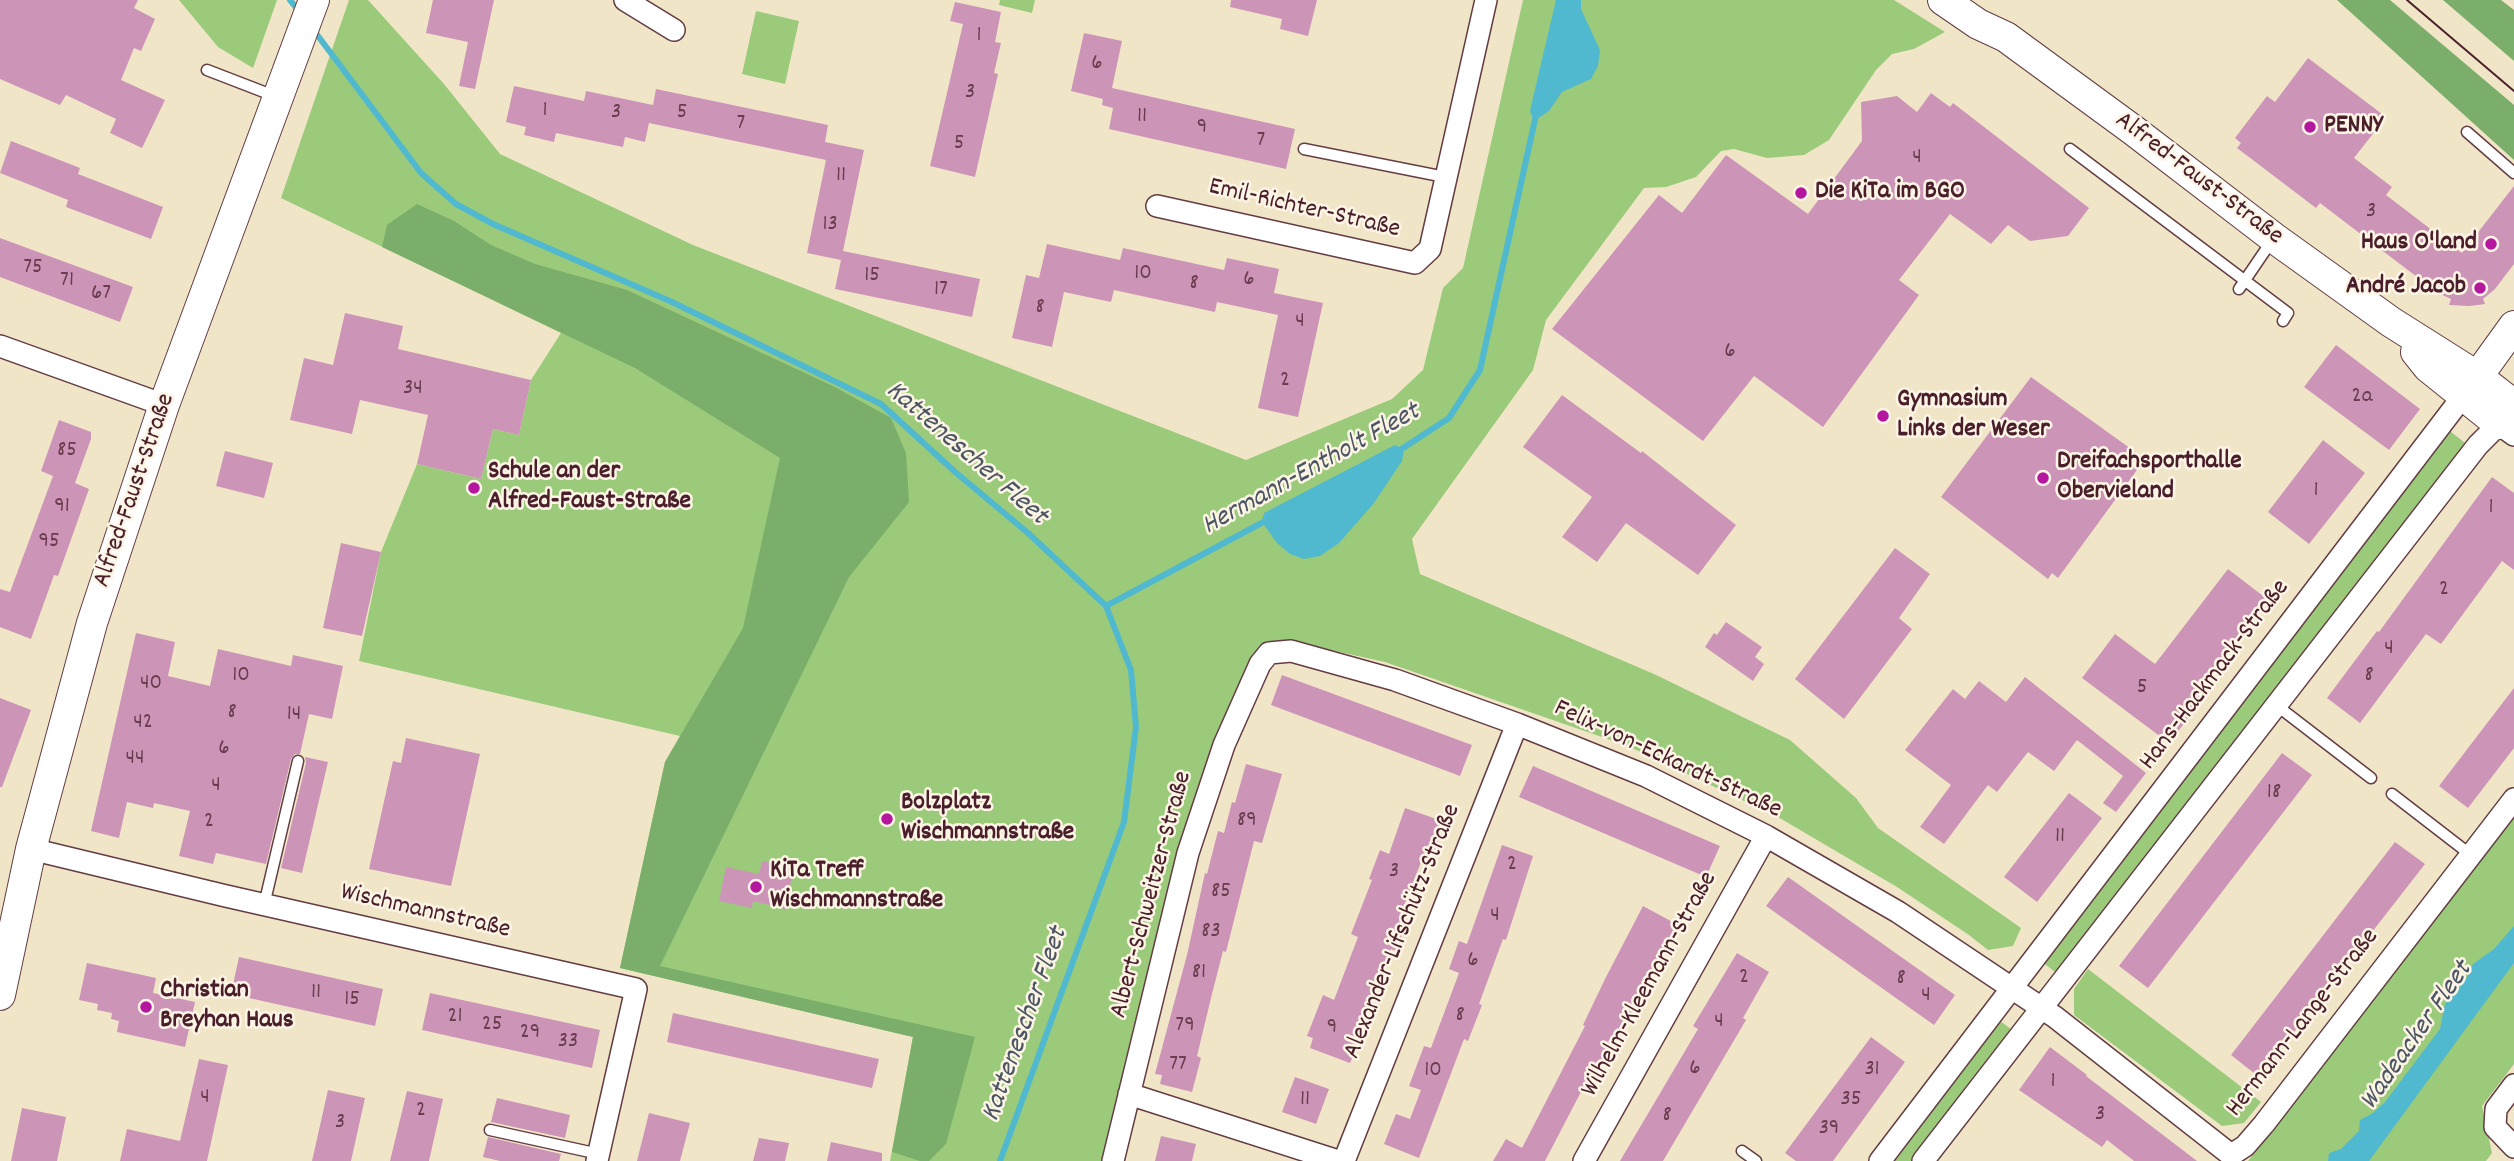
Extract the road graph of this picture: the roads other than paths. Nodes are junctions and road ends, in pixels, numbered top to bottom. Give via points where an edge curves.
1 (314, 0) edge
2 (625, 0) edge
3 (1486, 0) edge
4 (1943, 0) edge
5 (1974, 0) edge
6 (674, 30) dead end
7 (2006, 37) junction
8 (207, 70) dead end
9 (277, 97) junction
10 (2467, 132) dead end
11 (1304, 149) dead end
12 (2070, 149) dead end
13 (2514, 173) edge
14 (1445, 177) junction
15 (1157, 206) dead end
16 (2274, 238) junction
17 (2242, 285) junction
18 (2283, 320) dead end
19 (2514, 326) edge
20 (0, 346) edge
21 (2470, 386) junction
22 (164, 405) junction
23 (2510, 418) edge
24 (1269, 653) joint
25 (2276, 705) junction
26 (1517, 724) junction
27 (298, 761) dead end
28 (2371, 778) dead end
29 (2392, 794) dead end
30 (2514, 799) edge
31 (1766, 836) junction
32 (31, 849) junction
33 (2471, 855) junction
34 (264, 905) junction
35 (2011, 988) junction
36 (0, 995) edge
37 (2040, 1008) junction
38 (2514, 1085) edge
39 (1129, 1094) junction
40 (490, 1130) dead end
41 (1742, 1151) dead end
42 (2507, 1151) edge
43 (598, 1157) edge
44 (1113, 1161) edge
45 (1338, 1161) edge
46 (1344, 1161) edge
47 (1584, 1161) edge
48 (1756, 1161) edge
49 (1880, 1161) edge
50 (1923, 1161) edge

1 - 9 street, Alfred-Faust-Straße
2 - 6 street
3 - 14 street, Emil-Richter-Straße
4 - 7 street, Alfred-Faust-Straße
5 - 7 street, Alfred-Faust-Straße
7 - 16 street, Alfred-Faust-Straße
8 - 9 lane
9 - 22 street, Alfred-Faust-Straße
10 - 13 lane
11 - 14 lane
12 - 17 lane
14 - 15 street, Emil-Richter-Straße via 1430,248 1415,263
16 - 17 lane
16 - 21 street, Alfred-Faust-Straße
17 - 18 lane via 2288,313
19 - 21 street
20 - 22 street
21 - 23 street, Alfred-Faust-Straße
21 - 35 street, Hans-Hackmack-Straße
22 - 32 street, Alfred-Faust-Straße via 92,623
23 - 25 street via 2478,445
24 - 26 street, Felix-von-Eckardt-Straße via 1291,651 1395,680
24 - 39 street, Albert-Schweitzer-Straße via 1224,745 1188,853
25 - 28 lane
25 - 37 street
26 - 31 street, Felix-von-Eckardt-Straße via 1646,776
26 - 46 street, Alexander-Lifschütz-Straße
27 - 34 lane
29 - 33 lane
30 - 33 street, Hermann-Lange-Straße
31 - 35 street, Felix-von-Eckardt-Straße via 1898,912
31 - 47 street, Wilhelm-Kleemann-Straße
32 - 34 street, Wischmannstraße
32 - 36 street, Alfred-Faust-Straße
33 - 37 street, Hermann-Lange-Straße via 2264,1124 2231,1155
34 - 43 street, Wischmannstraße via 636,989
35 - 37 street
35 - 49 street, Hans-Hackmack-Straße
37 - 50 street
38 - 42 street via 2496,1109 2496,1127
39 - 44 street, Albert-Schweitzer-Straße
39 - 45 street
40 - 43 lane
41 - 48 lane

